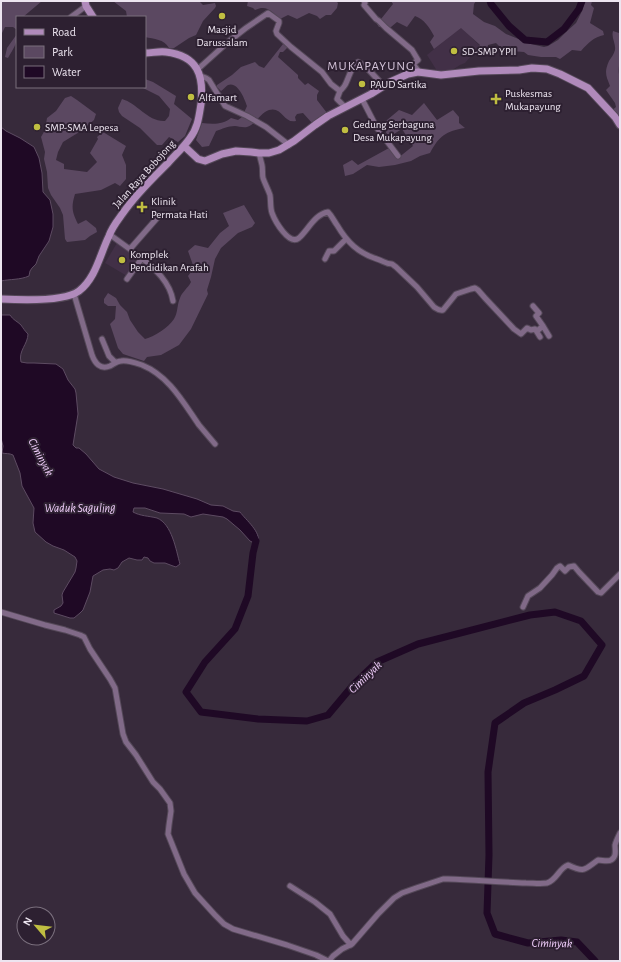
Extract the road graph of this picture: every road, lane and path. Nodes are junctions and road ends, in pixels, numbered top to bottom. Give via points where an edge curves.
1 (364, 1) edge
2 (86, 3) edge
3 (72, 16) edge
4 (92, 16) edge
5 (146, 52) edge
6 (199, 73) junction
7 (420, 73) junction
8 (384, 86) junction
9 (340, 91) junction
10 (362, 99) junction
11 (345, 107) junction
12 (620, 125) edge
13 (289, 145) junction
14 (184, 146) junction
15 (259, 154) junction
16 (398, 156) dead end
17 (158, 216) dead end
18 (109, 234) junction
19 (346, 239) junction
20 (130, 249) junction
21 (142, 258) junction
22 (325, 259) dead end
23 (127, 279) dead end
24 (74, 294) junction
25 (1, 300) edge
26 (173, 301) dead end
27 (533, 306) dead end
28 (543, 326) junction
29 (537, 331) junction
30 (549, 336) dead end
31 (540, 337) dead end
32 (102, 339) dead end
33 (115, 362) junction
34 (215, 444) dead end
35 (620, 574) edge
36 (523, 607) dead end
37 (1, 612) edge
38 (620, 833) edge
39 (290, 886) dead end
40 (351, 945) junction
41 (328, 961) edge

1 - 7 street via 364,5 376,19 412,50 418,60 413,64
2 - 3 street
2 - 4 street
5 - 6 street via 181,55 190,61
6 - 9 street via 228,42 268,12 279,21 277,34 322,72
6 - 13 street via 209,80 225,106 266,127
6 - 14 street, Jalan Raya Bobojong via 201,101 198,123
7 - 8 street via 408,74
7 - 12 street via 441,75 546,69 588,88
8 - 9 street via 358,62
8 - 10 street
9 - 11 street via 337,99
10 - 11 street
10 - 16 street via 377,128
11 - 13 street via 328,116
13 - 15 street
14 - 15 street via 202,161 236,151
14 - 18 street, Jalan Raya Bobojong via 127,207
15 - 19 street via 274,218 286,235 292,239 298,238 327,212
17 - 20 street
18 - 20 street
18 - 24 street, Jalan Raya Bobojong via 90,279
19 - 22 street via 334,251 329,251
19 - 29 street via 358,250 396,267 440,311 456,294 475,288 521,334 527,328
20 - 21 street
21 - 23 street
21 - 26 street via 160,275 171,292
24 - 25 street via 52,298
24 - 33 street via 94,361 98,366 105,368
27 - 28 street via 539,313 536,316
28 - 29 street
28 - 30 street
29 - 31 street
32 - 33 street via 109,356
33 - 34 street via 128,361 143,366 166,381
35 - 36 street via 601,594 574,566 569,566 565,571 560,566 540,588 528,596
37 - 41 street via 84,637 117,695 124,739 170,803 168,834 184,874 199,898 229,927
38 - 40 street via 612,860 598,860 585,870 568,865 546,883 443,879 416,888 394,898
39 - 40 street via 330,914
40 - 41 street

